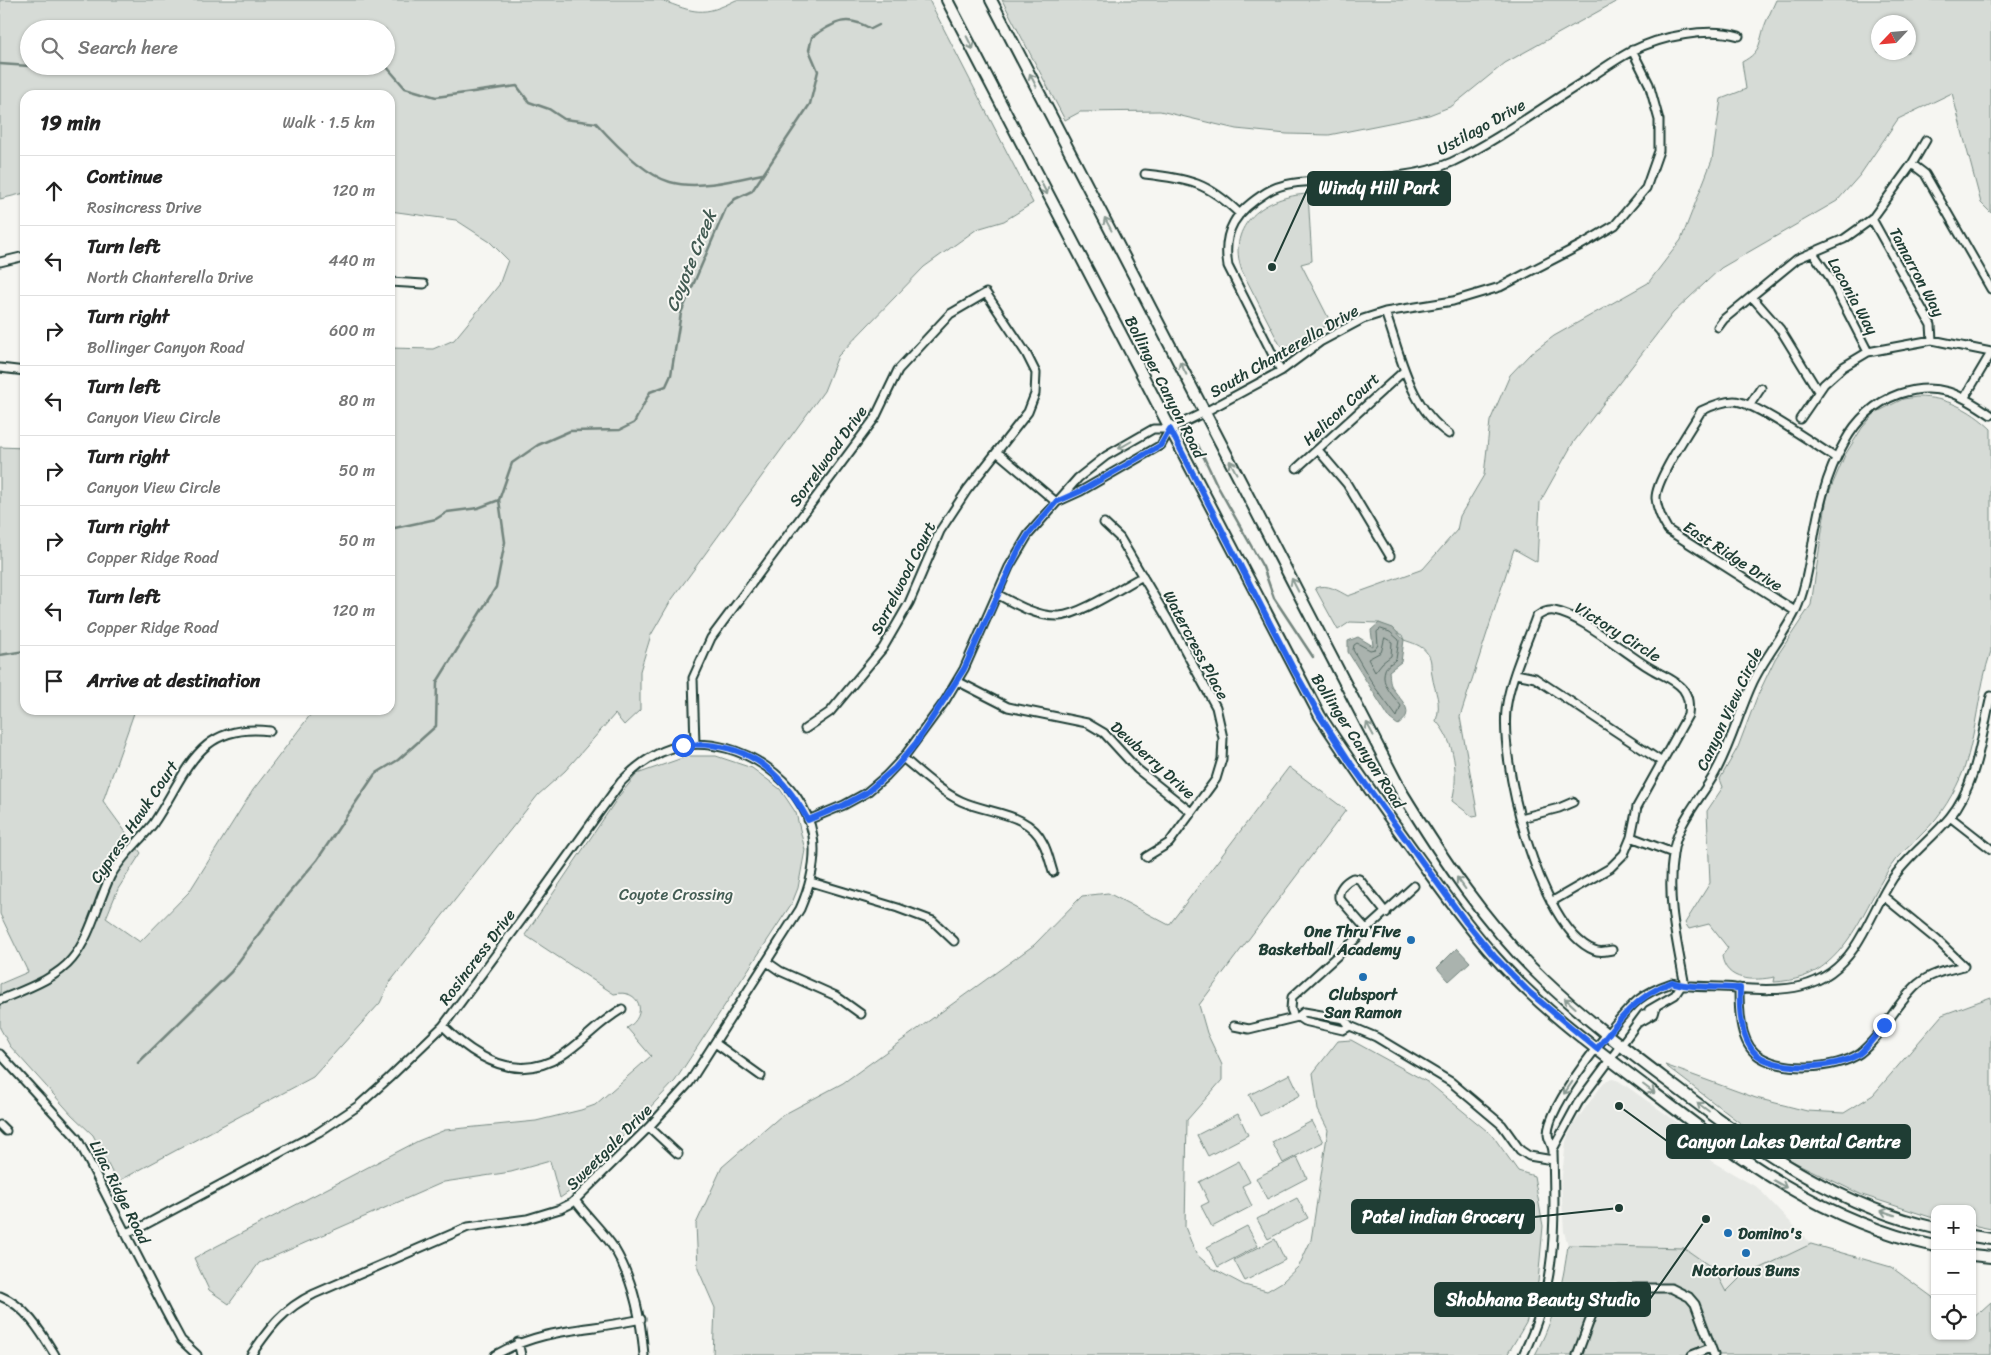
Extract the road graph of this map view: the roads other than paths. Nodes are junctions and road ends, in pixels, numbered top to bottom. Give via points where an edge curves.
1 (947, 0) edge
2 (991, 0) edge
3 (1739, 36) dead end
4 (1632, 50) junction
5 (1926, 140) dead end
6 (1912, 164) junction
7 (1145, 174) dead end
8 (1240, 214) junction
9 (1872, 219) junction
10 (1813, 253) junction
11 (20, 257) edge
12 (0, 262) edge
13 (395, 282) edge
14 (424, 284) dead end
15 (1991, 289) edge
16 (1752, 297) junction
17 (1385, 312) junction
18 (1718, 327) dead end
19 (1932, 340) junction
20 (1868, 352) junction
21 (1991, 352) edge
22 (0, 368) edge
23 (20, 370) edge
24 (1281, 371) junction
25 (1404, 371) junction
26 (1762, 388) dead end
27 (1818, 391) junction
28 (1965, 397) junction
29 (1749, 406) junction
30 (1205, 412) junction
31 (1991, 415) edge
32 (1800, 419) dead end
33 (1170, 429) junction
34 (1449, 434) dead end
35 (1318, 450) junction
36 (997, 452) junction
37 (1836, 458) junction
38 (1297, 468) dead end
39 (1056, 502) junction
40 (1104, 523) dead end
41 (1390, 556) dead end
42 (1143, 576) junction
43 (997, 594) junction
44 (1795, 612) junction
45 (1516, 674) junction
46 (957, 681) junction
47 (1991, 696) edge
48 (804, 729) dead end
49 (270, 731) dead end
50 (695, 744) junction
51 (903, 758) junction
52 (1662, 762) junction
53 (1573, 802) dead end
54 (1191, 812) junction
55 (1950, 816) junction
56 (1521, 818) junction
57 (808, 820) junction
58 (1631, 837) junction
59 (1991, 849) edge
60 (1673, 853) junction
61 (1146, 857) dead end
62 (1053, 872) dead end
63 (811, 882) junction
64 (1414, 886) dead end
65 (1883, 896) junction
66 (1551, 902) junction
67 (1386, 913) junction
68 (1367, 930) junction
69 (954, 941) dead end
70 (1612, 950) dead end
71 (767, 962) junction
72 (1683, 986) junction
73 (1740, 988) junction
74 (0, 1000) edge
75 (622, 1009) dead end
76 (1650, 1010) junction
77 (861, 1014) dead end
78 (1296, 1017) junction
79 (1640, 1022) junction
80 (443, 1026) junction
81 (1234, 1026) dead end
82 (1350, 1026) junction
83 (1607, 1035) junction
84 (715, 1043) junction
85 (1620, 1045) junction
86 (1597, 1049) junction
87 (0, 1054) edge
88 (1610, 1060) junction
89 (761, 1076) dead end
90 (0, 1125) edge
91 (649, 1127) junction
92 (6, 1131) dead end
93 (1553, 1149) junction
94 (678, 1154) dead end
95 (1553, 1160) junction
96 (575, 1200) junction
97 (1931, 1227) edge
98 (125, 1233) junction
99 (1976, 1237) edge
100 (1991, 1239) edge
101 (1931, 1245) edge
102 (1976, 1256) edge
103 (1991, 1258) edge
104 (0, 1296) edge
105 (641, 1319) junction
106 (518, 1342) junction
107 (1710, 1348) junction
108 (55, 1355) edge
109 (197, 1355) edge
110 (251, 1355) edge
111 (494, 1355) edge
112 (521, 1355) edge
113 (644, 1355) edge
114 (1522, 1355) edge
115 (1577, 1355) edge
116 (1692, 1355) edge
117 (1714, 1355) edge

1 -> 33 main road, Bollinger Canyon Road
30 -> 2 main road, Bollinger Canyon Road
3 - 4 street, Ustilago Drive via 1726,32 1694,34
4 - 8 street, Ustilago Drive via 1478,148 1450,162 1427,171 1395,176 1283,185 1268,191
4 - 17 street, South Chanterella Drive via 1648,84 1659,120 1659,151 1646,188 1616,224 1500,286 1453,301
5 - 6 street
6 - 9 street
6 - 15 street via 1924,174
7 - 8 street via 1206,186
8 - 24 street, Ustilago Drive via 1226,239 1228,266
9 - 10 street via 1844,239
9 - 19 street, Tamarron Way via 1932,326
10 - 16 street via 1780,271
10 - 20 street, Laconia Way
11 - 12 street
13 - 14 street
16 - 18 street via 1724,318
16 - 27 street via 1780,329
17 - 24 street, South Chanterella Drive via 1363,319 1320,342
17 - 25 street
19 - 20 street
19 - 21 street
20 - 27 street via 1843,368
21 - 28 street
22 - 23 street
24 - 30 street, South Chanterella Drive
25 - 34 street via 1421,407 1435,425
25 - 35 street, Helicon Court
26 - 29 street
27 - 32 street
28 - 31 street, Canyon View Circle
28 - 37 street, Canyon View Circle via 1928,389 1887,398 1868,410 1852,428
29 - 37 street, East Ridge Drive
29 - 44 street, East Ridge Drive via 1736,401 1711,406 1701,412 1659,483 1656,497 1660,517 1668,530 1682,541
30 - 33 street, South Chanterella Drive
83 -> 30 main road, Bollinger Canyon Road via 1543,979 1509,943 1480,910 1422,825 1401,791
33 - 39 street via 1161,445
33 -> 39 street via 1153,429 1106,456 1078,478
33 - 86 main road, Bollinger Canyon Road via 1294,670 1351,764 1494,956 1529,992
35 - 38 street, Helicon Court
35 - 41 street via 1346,484
36 - 39 street
36 - 48 street, Sorrelwood Court via 940,531 909,603 883,648 830,712
36 - 50 street, Sorrelwood Drive via 1028,412 1035,394 1036,373 986,293 950,314 898,370 875,418 711,638 693,678
37 - 44 street, Canyon View Circle via 1825,482 1804,591
39 - 43 street via 1023,543
40 - 42 street, Watercress Place via 1120,538
42 - 43 street via 1079,611 1058,616 1039,613
42 - 54 street, Watercress Place via 1216,708 1223,738 1222,759 1216,779
43 - 46 street
44 - 60 street, Canyon View Circle via 1753,683 1731,743 1678,832
45 - 52 street via 1535,678
45 - 52 street, Victory Circle via 1536,617 1544,612 1560,612 1590,628 1682,687 1689,705 1688,715
45 - 56 street, Victory Circle via 1507,704 1505,738
46 - 51 street
46 - 54 street, Dewberry Drive via 1008,707 1087,723 1104,733 1137,769
47 - 55 street via 1968,790
49 - 74 street, Cypress Hawk Court via 249,729 218,737 198,752 151,826 112,874 84,944 71,961 50,977
50 - 57 street, Rosincress Drive via 726,747 751,757 774,772 793,793
50 - 80 street, Rosincress Drive via 664,751 639,763 621,782
51 - 57 street via 866,793
51 - 62 street via 959,800 1026,823 1044,844
52 - 58 street, Victory Circle via 1637,807
53 - 56 street
54 - 61 street, Watercress Place via 1168,843
55 - 59 street
55 - 65 street via 1910,856
56 - 66 street, Victory Circle via 1528,849
57 - 63 street, Sweetgale Drive via 813,836
58 - 60 street
58 - 66 street, Victory Circle via 1624,854 1610,868
60 - 72 street, Canyon View Circle via 1670,896
63 - 69 street via 932,921
63 - 71 street, Sweetgale Drive via 800,909
64 - 67 street
65 - 73 street via 1854,948 1829,974 1797,988
65 - 73 street via 1938,940 1964,966 1934,974 1919,983 1860,1053 1846,1061 1791,1067 1762,1057 1754,1052 1743,1028
66 - 70 street via 1562,921 1592,950
67 - 68 street
67 - 68 street via 1359,879 1345,882 1339,898
68 - 78 street via 1292,997 1291,1009
71 - 77 street via 836,996
71 - 84 street, Sweetgale Drive
72 - 73 street
72 - 76 street via 1675,995
72 - 83 street via 1672,982 1647,994 1629,1008
75 - 80 street via 604,1019 561,1056 542,1065 521,1067 496,1064 472,1053
76 - 79 street
76 - 79 street via 1654,1014
78 - 81 street via 1249,1028
78 - 82 street via 1343,1030
78 - 82 street via 1304,1012 1318,1014 1344,1019
79 - 85 street
80 - 98 street, Rosincress Drive via 358,1106 319,1132
82 - 95 street via 1376,1036 1451,1082 1502,1125 1525,1153 1534,1158
83 - 85 main road, Bollinger Canyon Road
83 - 86 street
84 - 89 street
84 - 91 street, Sweetgale Drive via 689,1083
85 - 88 street
97 -> 85 main road, Bollinger Canyon Road via 1853,1200 1787,1166 1747,1141
86 - 88 main road, Bollinger Canyon Road
86 -> 93 street via 1557,1105 1548,1134
87 - 98 street, Lilac Ridge Road via 77,1138
88 - 93 street via 1578,1103
88 -> 101 main road, Bollinger Canyon Road via 1778,1183 1823,1207 1870,1226
90 - 92 street
91 - 94 street
91 - 96 street, Sweetgale Drive
93 - 95 street
95 - 114 street via 1554,1238 1550,1274 1541,1310
96 - 105 street via 613,1247 626,1270
96 - 110 street, Sweetgale Drive via 560,1209 527,1219 468,1227 293,1304 272,1324
98 - 109 street, Lilac Ridge Road via 182,1340
99 - 100 main road
102 - 103 main road
104 - 108 street via 37,1325
105 - 106 street via 564,1330
105 - 113 street
106 - 111 street
106 - 112 street
107 - 115 street via 1695,1304 1689,1297 1671,1288 1618,1288 1603,1294 1597,1301
107 - 116 street
107 - 117 street

